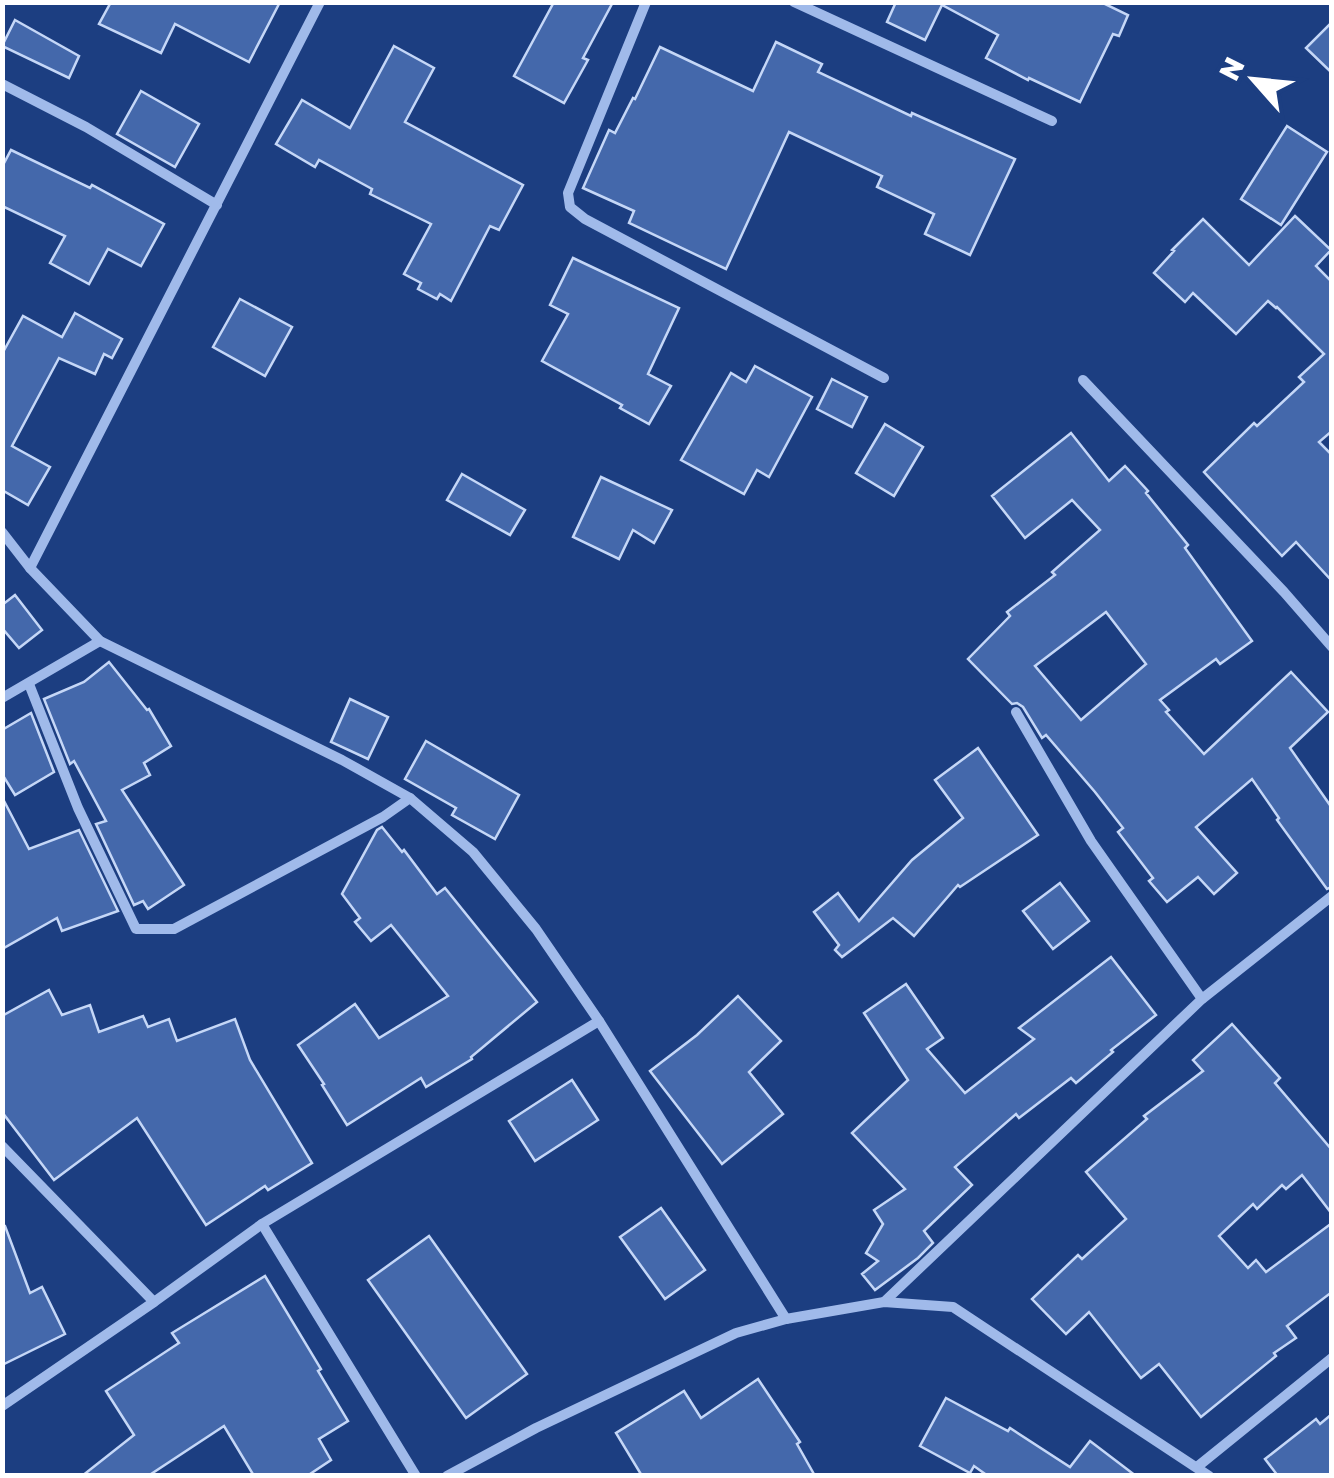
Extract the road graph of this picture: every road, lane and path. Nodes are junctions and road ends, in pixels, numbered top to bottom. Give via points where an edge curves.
1 (320, 2) edge
2 (646, 2) edge
3 (794, 2) edge
4 (2, 84) edge
5 (1052, 120) dead end
6 (217, 205) junction
7 (884, 378) dead end
8 (1083, 380) dead end
9 (2, 532) edge
10 (30, 568) junction
11 (100, 642) junction
12 (1332, 648) edge
13 (29, 684) junction
14 (2, 698) edge
15 (1016, 712) dead end
16 (410, 798) junction
17 (1332, 896) edge
18 (1202, 998) junction
19 (599, 1021) junction
20 (2, 1146) edge
21 (262, 1224) junction
22 (154, 1302) junction
23 (884, 1302) junction
24 (786, 1320) junction
25 (1332, 1358) edge
26 (2, 1406) edge
27 (1198, 1467) junction
28 (416, 1476) edge
29 (447, 1476) edge
30 (1209, 1476) edge

1 - 6 street
2 - 7 street via 568,192 570,207
3 - 5 street
4 - 6 street
6 - 10 street
8 - 12 street
9 - 10 street
10 - 11 street
11 - 13 street
11 - 16 street
13 - 14 street
13 - 16 street via 136,929 174,929
15 - 18 street via 1091,841
16 - 19 street via 473,852 536,928
17 - 18 street
18 - 23 street
19 - 21 street
19 - 24 street
20 - 22 street
21 - 22 street
21 - 28 street
22 - 26 street
23 - 24 street
23 - 27 street via 953,1306
24 - 29 street via 736,1333
25 - 27 street
27 - 30 street

